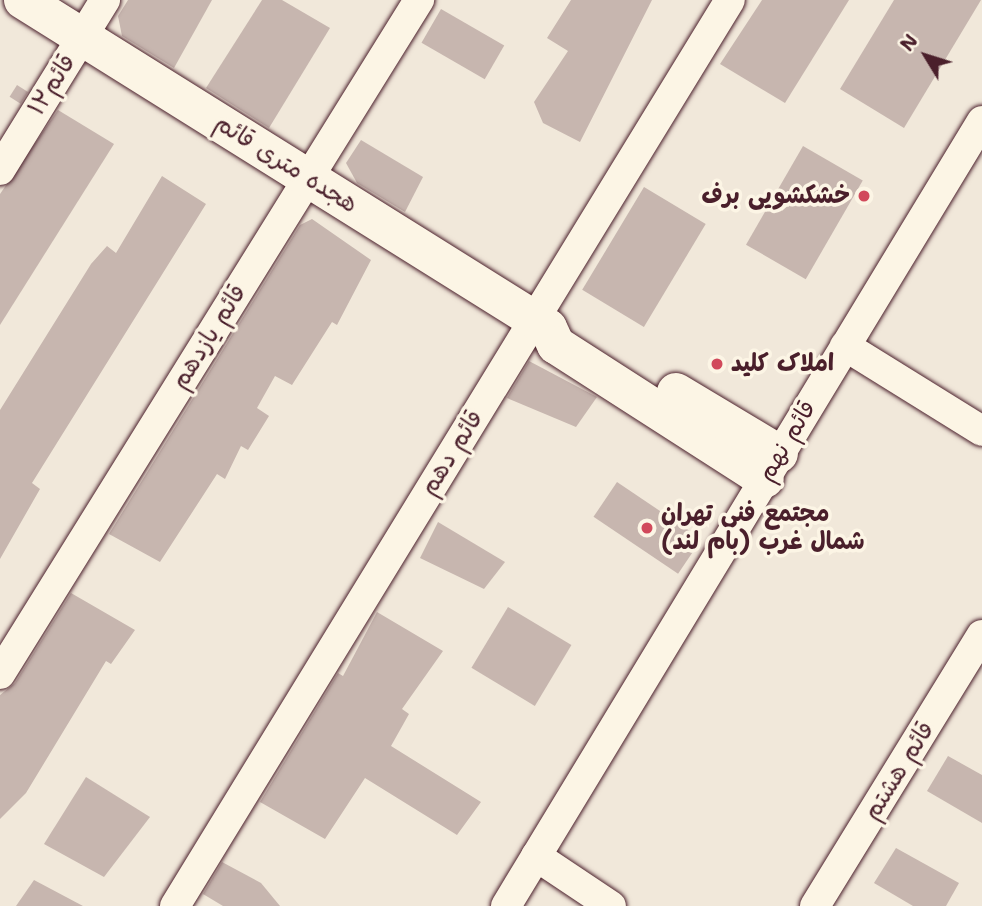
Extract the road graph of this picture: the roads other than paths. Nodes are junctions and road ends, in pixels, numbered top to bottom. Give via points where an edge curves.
1 (23, 0) edge
2 (105, 0) edge
3 (419, 0) edge
4 (730, 0) edge
5 (82, 37) junction
6 (982, 121) edge
7 (0, 170) edge
8 (308, 178) junction
9 (541, 324) junction
10 (845, 346) junction
11 (982, 431) edge
12 (772, 467) junction
13 (982, 635) edge
14 (0, 674) edge
15 (536, 856) junction
16 (174, 906) edge
17 (506, 906) edge
18 (611, 906) edge
19 (815, 906) edge

1 - 5 street, هجده متری قائم
2 - 5 street, قائم۱۲
3 - 8 street, قائم یازدهم
4 - 9 street, قائم دهم
5 - 7 street, قائم۱۲
5 - 8 street, هجده متری قائم
6 - 10 street, قائم نهم
8 - 9 street, هجده متری قائم
8 - 14 street, قائم یازدهم
9 - 12 street, هجده متری قائم via 566,327
9 - 16 street, قائم دهم
10 - 11 street
10 - 12 street, قائم نهم
12 - 15 street, قائم نهم
13 - 19 street, قائم هشتم
15 - 17 street, قائم نهم
15 - 18 street

